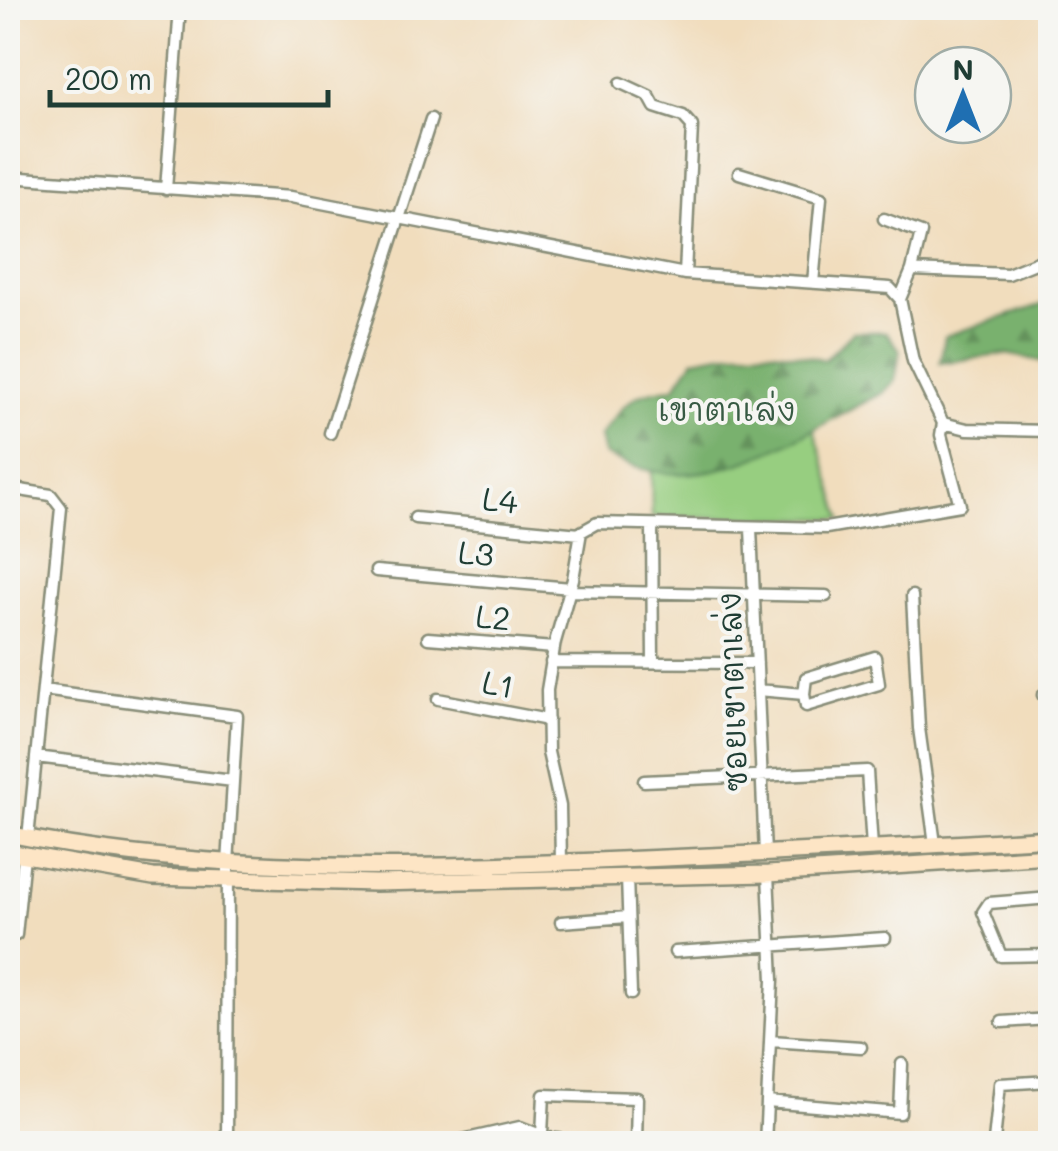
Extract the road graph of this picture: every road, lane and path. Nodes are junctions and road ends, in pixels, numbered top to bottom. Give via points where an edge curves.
1 (180, 8) edge
2 (621, 83) dead end
3 (431, 119) dead end
4 (739, 172) dead end
5 (8, 178) edge
6 (166, 188) junction
7 (399, 218) junction
8 (884, 219) dead end
9 (1050, 257) edge
10 (912, 270) junction
11 (685, 274) junction
12 (813, 282) junction
13 (900, 299) junction
14 (943, 423) junction
15 (1050, 430) edge
16 (330, 433) dead end
17 (8, 488) edge
18 (415, 518) dead end
19 (652, 525) junction
20 (751, 528) junction
21 (580, 534) junction
22 (376, 571) dead end
23 (570, 590) junction
24 (652, 593) junction
25 (754, 594) junction
26 (826, 596) dead end
27 (912, 596) dead end
28 (428, 638) dead end
29 (554, 648) junction
30 (551, 662) junction
31 (653, 662) junction
32 (757, 662) junction
33 (43, 690) junction
34 (758, 690) junction
35 (804, 694) junction
36 (438, 700) dead end
37 (548, 720) junction
38 (36, 756) junction
39 (762, 776) junction
40 (644, 781) dead end
41 (232, 782) junction
42 (8, 834) edge
43 (28, 838) junction
44 (1050, 838) edge
45 (935, 844) junction
46 (872, 848) junction
47 (16, 854) edge
48 (765, 854) junction
49 (1050, 856) edge
50 (562, 862) junction
51 (228, 872) junction
52 (768, 874) junction
53 (627, 877) junction
54 (1050, 898) edge
55 (628, 917) junction
56 (561, 922) dead end
57 (16, 935) dead end
58 (885, 938) dead end
59 (771, 948) junction
60 (675, 952) dead end
61 (1050, 955) edge
62 (631, 994) dead end
63 (1050, 1019) edge
64 (1002, 1022) dead end
65 (770, 1040) junction
66 (860, 1048) dead end
67 (902, 1064) dead end
68 (1050, 1081) edge
69 (767, 1102) junction
70 (542, 1134) junction
71 (994, 1141) dead end
72 (577, 1143) edge
73 (227, 1144) edge
74 (445, 1144) edge
75 (602, 1144) edge
76 (636, 1144) edge
77 (764, 1144) edge

1 - 6 street
2 - 11 street via 692,126
3 - 7 street
4 - 12 street via 821,198
5 - 6 street
6 - 7 street via 291,197
7 - 11 street
7 - 16 street
8 - 10 street via 921,232
9 - 10 street via 1008,274
10 - 13 street
11 - 12 street
12 - 13 street via 890,288
13 - 14 street via 913,361
14 - 15 street
14 - 20 street, L4 via 960,506 842,526
17 - 33 street via 50,494 61,508
18 - 21 street, L4
19 - 20 street, L4
19 - 21 street, L4 via 597,524
19 - 24 street
20 - 25 street, ซอยเขาตาเล่ง
21 - 23 street
22 - 23 street, L3
23 - 24 street, L3
23 - 29 street
24 - 25 street, L3
24 - 31 street
25 - 26 street, L3
25 - 32 street, ซอยเขาตาเล่ง
27 - 45 street via 919,728
28 - 29 street, L2
29 - 30 street
30 - 31 street
30 - 37 street
31 - 32 street
32 - 34 street, ซอยเขาตาเล่ง
33 - 38 street
33 - 41 street via 236,716
34 - 35 street
34 - 39 street, ซอยเขาตาเล่ง
35 - 35 street via 806,706 879,684 875,656 806,678
36 - 37 street, L1
37 - 50 street
38 - 41 street
38 - 43 street
39 - 40 street
39 - 46 street via 867,770
39 - 48 street, ซอยเขาตาเล่ง
41 - 51 street
42 - 43 main road
43 - 51 main road
44 - 45 main road
45 - 46 main road
46 - 48 main road
47 - 51 main road via 153,876
47 - 57 street
48 - 50 main road
49 - 52 main road
50 - 51 main road
51 - 53 main road via 375,884
51 - 73 street
52 - 53 main road
52 - 59 street
53 - 55 street
54 - 61 street via 989,902 983,912 1001,956
55 - 56 street
55 - 62 street
58 - 59 street
59 - 60 street
59 - 65 street
63 - 64 street
65 - 66 street
65 - 69 street
67 - 69 street via 900,1113
68 - 71 street via 1000,1084
69 - 77 street
70 - 72 street
70 - 74 street via 520,1127
70 - 76 street via 544,1095 637,1098
72 - 75 street

